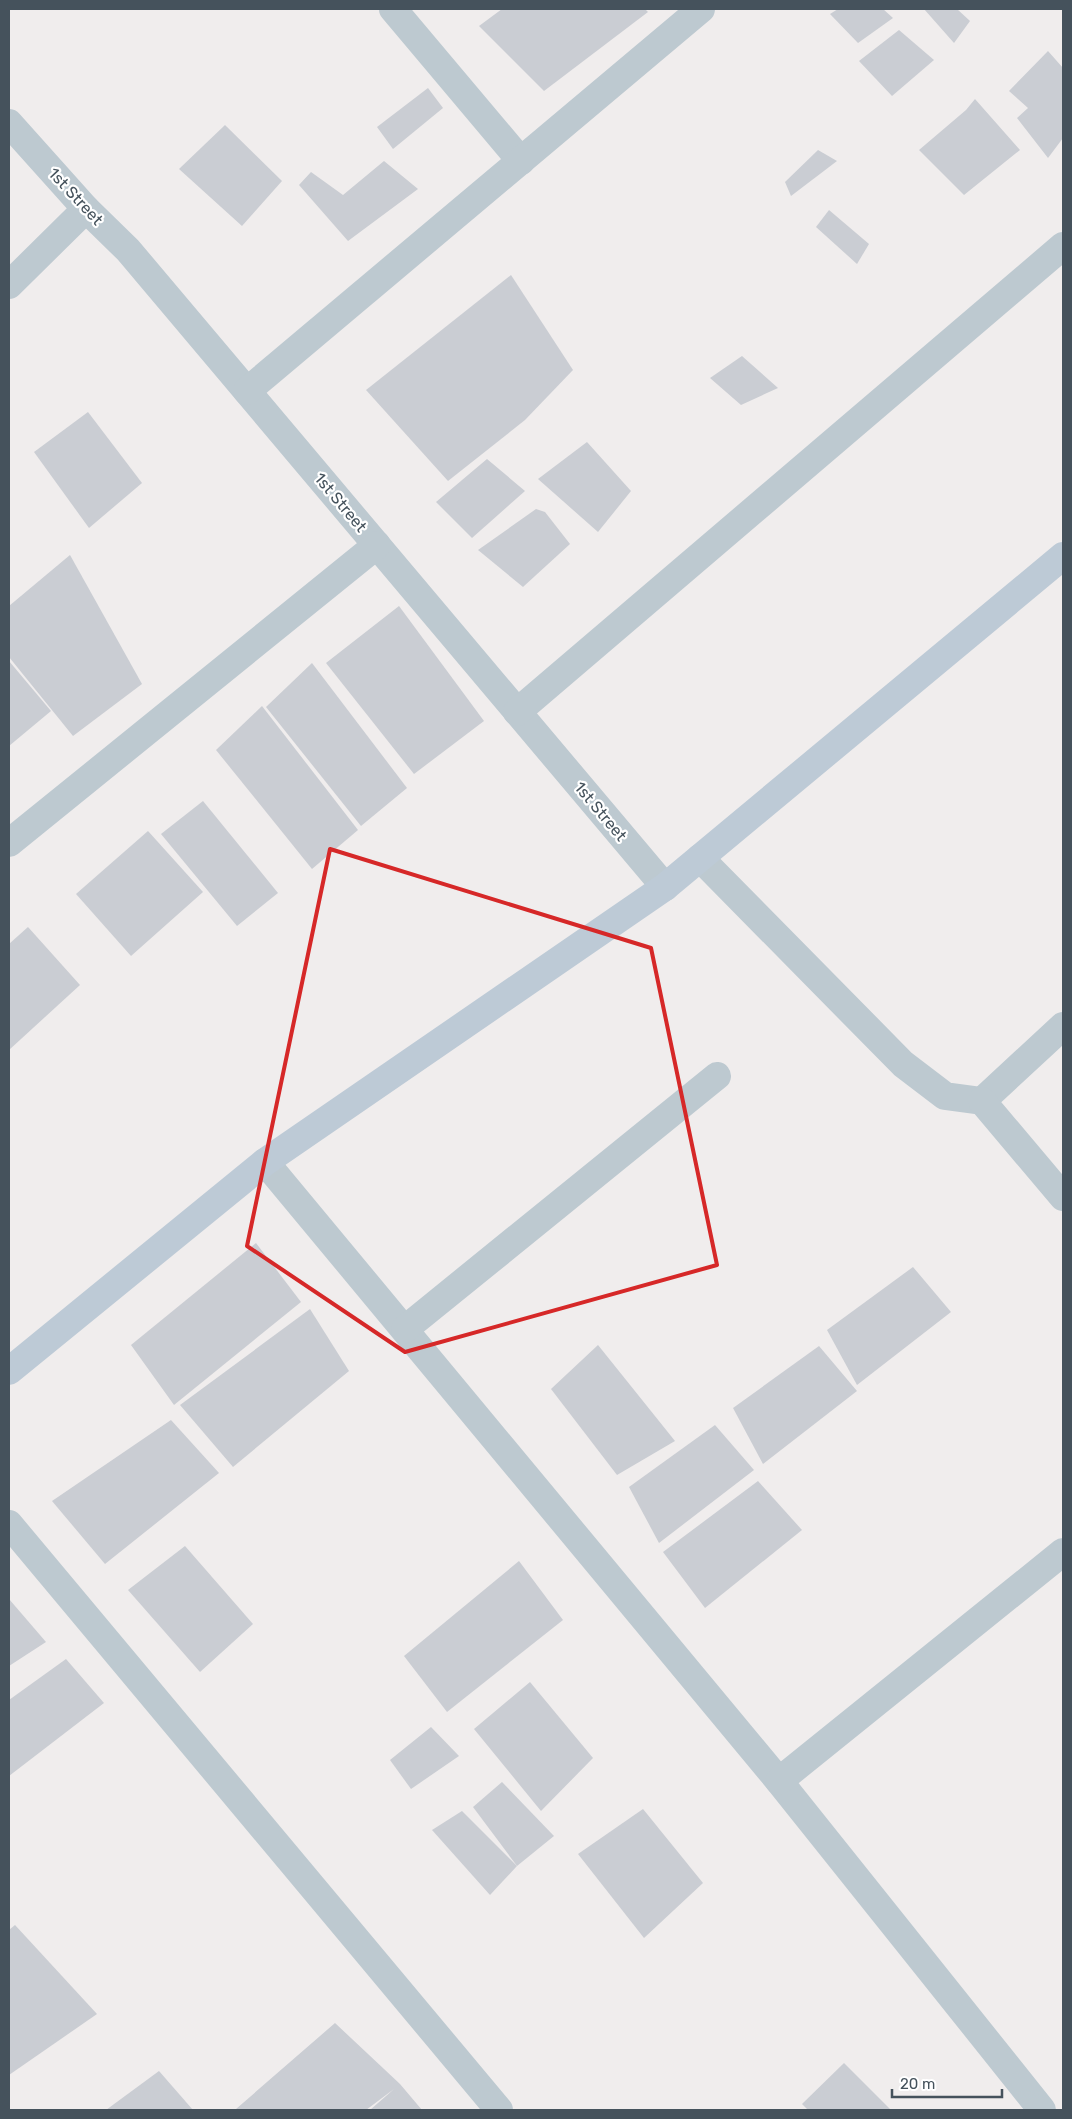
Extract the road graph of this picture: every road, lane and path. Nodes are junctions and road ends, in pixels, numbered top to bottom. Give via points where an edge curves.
1 (393, 9) edge
2 (701, 9) edge
3 (9, 123) edge
4 (521, 161) junction
5 (86, 209) junction
6 (1063, 246) edge
7 (9, 285) edge
8 (248, 391) junction
9 (377, 545) junction
10 (1063, 556) edge
11 (517, 712) junction
12 (9, 843) edge
13 (700, 858) junction
14 (665, 887) junction
15 (1063, 1026) edge
16 (717, 1076) dead end
17 (982, 1101) junction
18 (265, 1162) junction
19 (1063, 1197) edge
20 (405, 1329) junction
21 (9, 1371) edge
22 (9, 1524) edge
23 (1063, 1552) edge
24 (779, 1781) junction
25 (499, 2110) edge
26 (1042, 2110) edge

1 - 4 street
2 - 4 street
3 - 5 street, 1st Street
4 - 8 street
5 - 7 street
5 - 8 street, 1st Street via 128,250
6 - 11 street
8 - 9 street, 1st Street
9 - 11 street, 1st Street
9 - 12 street
10 - 13 street
11 - 14 street, 1st Street
13 - 14 street
13 - 17 street via 903,1064 945,1096
14 - 18 street
15 - 17 street
16 - 20 street
17 - 19 street
18 - 20 street
18 - 21 street
20 - 24 street
22 - 25 street
23 - 24 street
24 - 26 street

